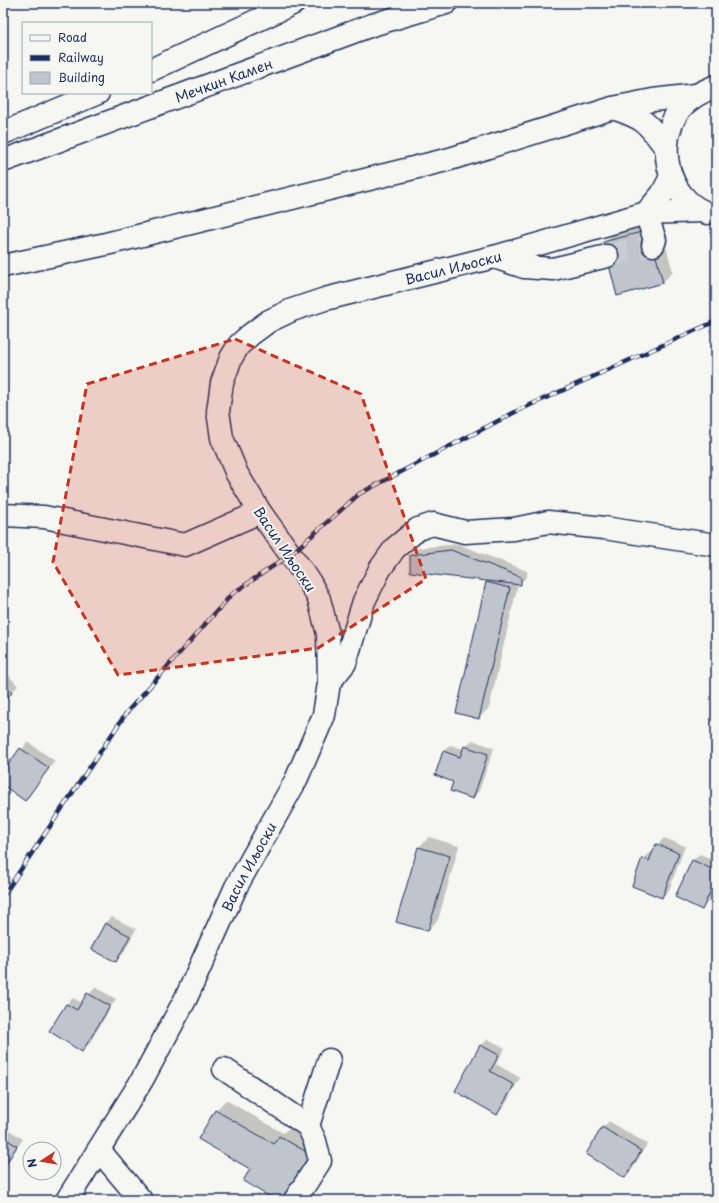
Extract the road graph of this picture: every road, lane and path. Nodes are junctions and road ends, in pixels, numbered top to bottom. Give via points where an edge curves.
1 (294, 3) edge
2 (446, 3) edge
3 (152, 70) edge
4 (716, 86) edge
5 (96, 94) edge
6 (696, 95) junction
7 (613, 108) junction
8 (3, 133) edge
9 (666, 148) junction
10 (3, 161) edge
11 (671, 177) junction
12 (646, 213) junction
13 (709, 214) edge
14 (653, 244) dead end
15 (607, 256) tunnel mouth
16 (494, 257) junction
17 (3, 266) edge
18 (260, 512) junction
19 (3, 515) edge
20 (716, 545) edge
21 (330, 683) junction
22 (328, 1060) dead end
23 (224, 1069) dead end
24 (308, 1126) junction
25 (99, 1150) junction
26 (67, 1200) edge
27 (140, 1200) edge
28 (295, 1200) edge

1 - 3 main road
2 - 10 main road, Мечкин Камен via 372,25
4 - 6 main road
5 - 8 main road
6 - 7 main road
6 - 9 main road via 680,109 670,128
7 - 9 main road via 635,115 649,126
7 - 17 main road via 450,158 106,244
9 - 11 main road
11 - 12 main road via 662,194
11 - 13 main road via 689,202
12 - 13 main road, Васил Иљоски
12 - 14 main road via 655,240
12 - 16 main road, Васил Иљоски
15 - 16 main road via 553,269 524,267
16 - 18 main road, Васил Иљоски via 325,299 292,310 268,321 239,345 222,383 218,411 222,438 229,458
18 - 19 main road via 185,545 44,517
18 - 21 main road, Васил Иљоски via 308,579 319,599 328,634
20 - 21 main road via 548,522 514,529 465,532 433,524 418,529 395,548 380,569 364,601 345,663
21 - 25 main road, Васил Иљоски via 324,715 296,780 236,887 186,998 142,1080
22 - 24 main road
23 - 24 main road
24 - 28 main road via 320,1161
25 - 26 main road, Васил Иљоски
25 - 27 main road

